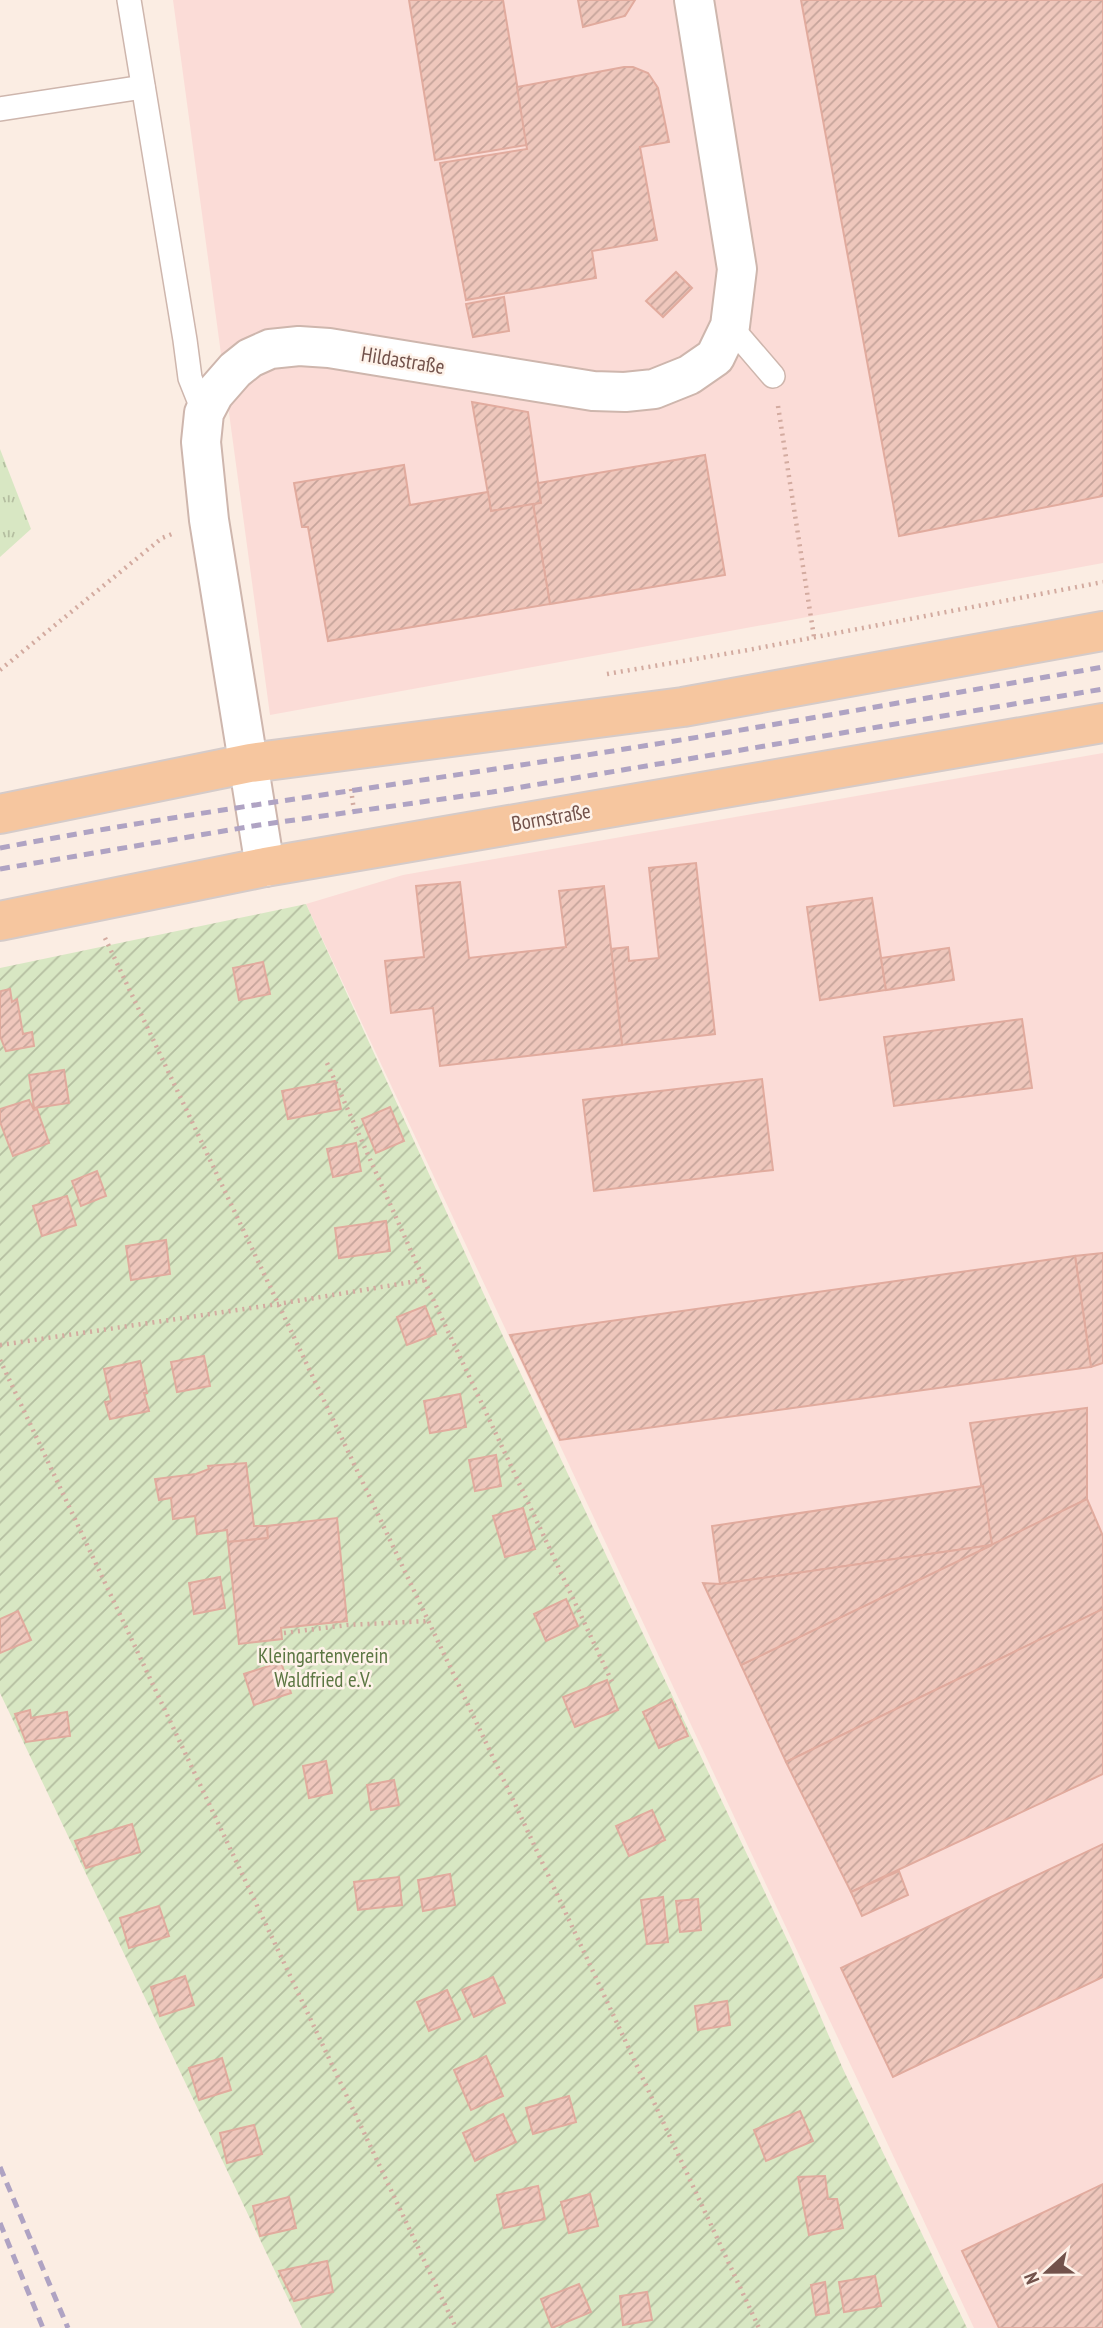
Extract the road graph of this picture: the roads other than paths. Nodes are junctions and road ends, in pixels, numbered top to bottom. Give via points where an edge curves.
1 (129, 0) edge
2 (694, 0) edge
3 (144, 87) junction
4 (0, 109) edge
5 (730, 326) junction
6 (774, 376) road end
7 (204, 413) junction
8 (1103, 631) edge
9 (1103, 723) edge
10 (250, 763) junction
11 (0, 814) edge
12 (265, 867) junction
13 (0, 921) edge

1 - 3 lane
2 - 5 street, Hildastraße via 737,269
3 - 4 lane
3 - 7 lane via 190,378
5 - 6 lane
5 - 7 street, Hildastraße via 715,356 689,375 654,389 625,392 593,391 329,348 299,345 270,349 234,370
7 - 10 street, Hildastraße via 201,442 209,520
8 - 10 main road via 683,707
9 - 12 main road, Bornstraße
10 - 11 main road
10 - 12 street, Hildastraße
12 - 13 main road, Bornstraße

